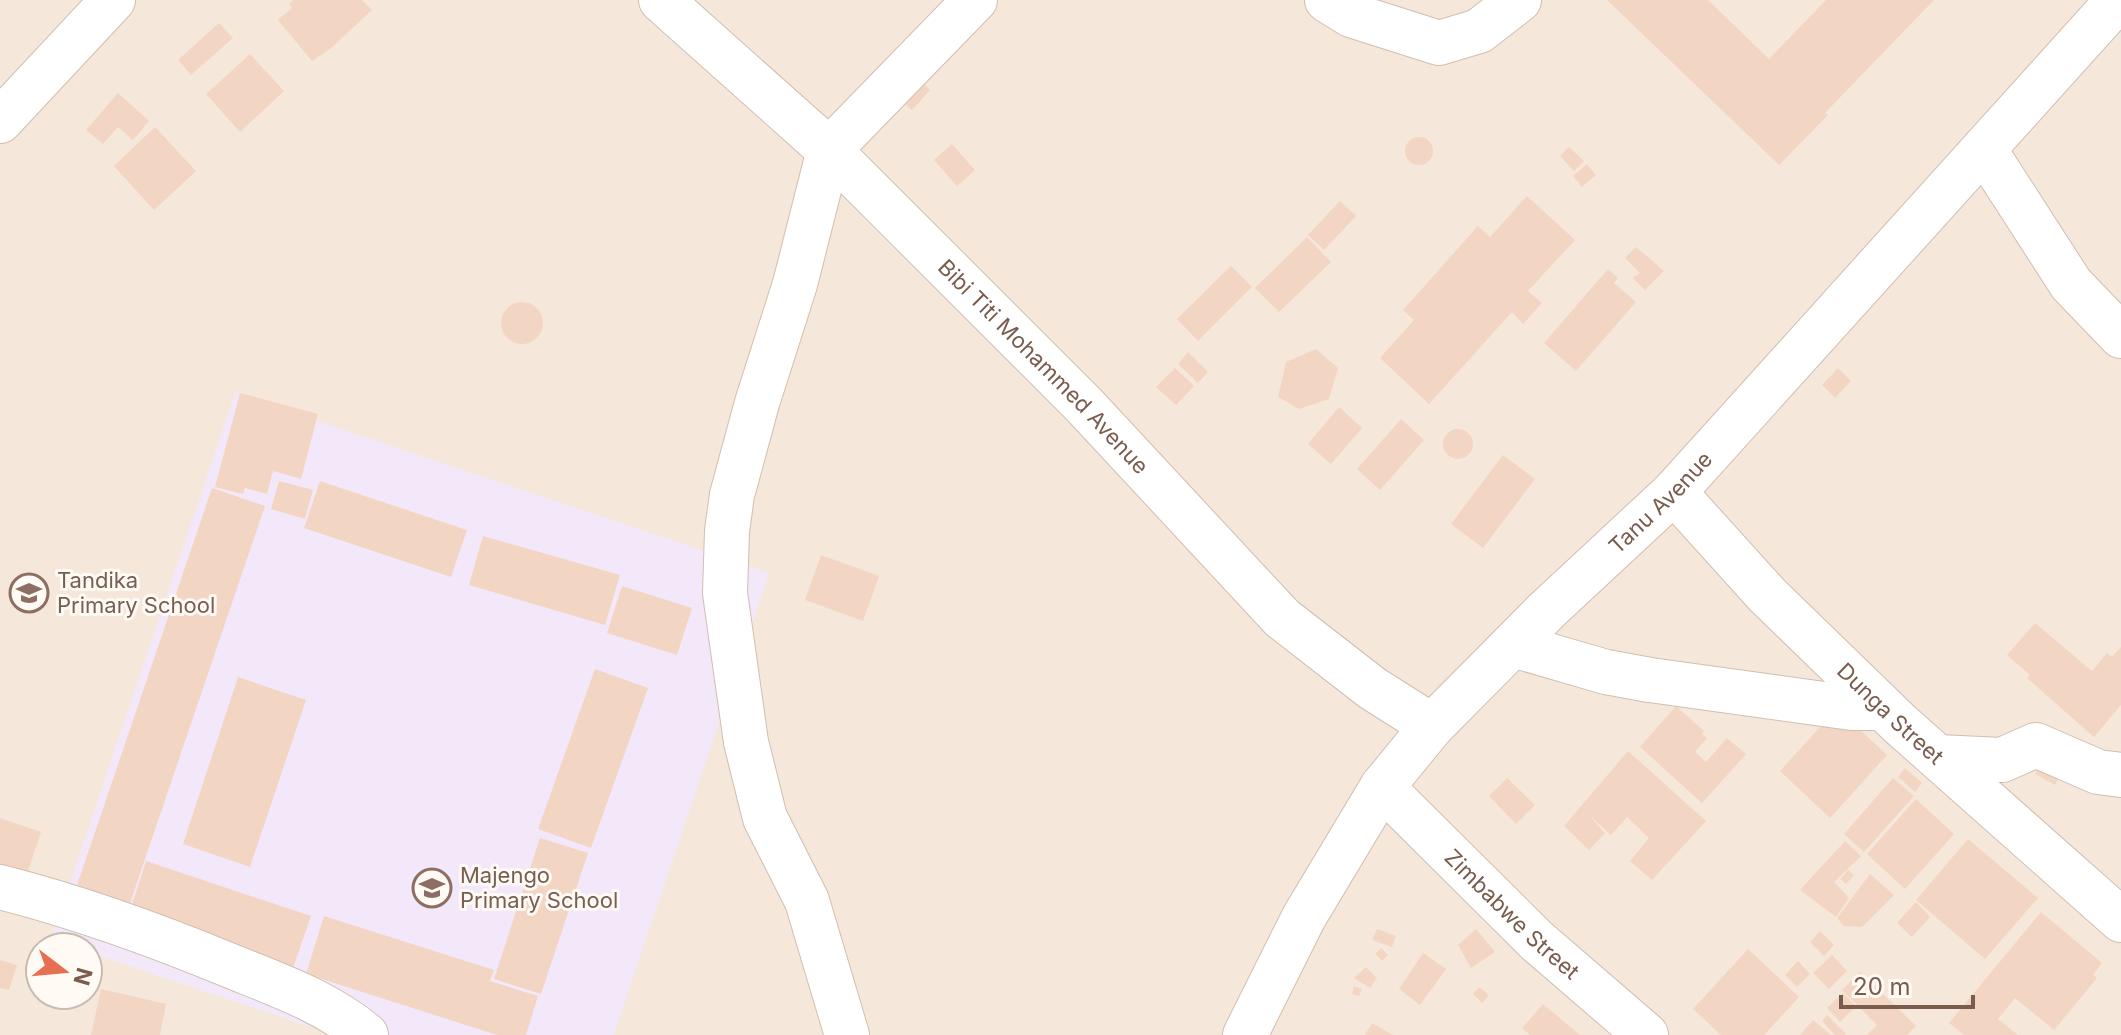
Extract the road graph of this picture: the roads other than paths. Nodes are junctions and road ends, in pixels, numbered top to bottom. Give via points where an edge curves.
1 (113, 0) edge
2 (661, 0) edge
3 (975, 0) edge
4 (1327, 0) edge
5 (1519, 0) edge
6 (2118, 0) edge
7 (8, 96) edge
8 (1984, 149) junction
9 (829, 150) junction
10 (2121, 336) edge
11 (1674, 492) junction
12 (1513, 645) junction
13 (1883, 708) junction
14 (1432, 726) junction
15 (1938, 757) junction
16 (2121, 775) edge
17 (1382, 787) junction
18 (0, 887) edge
19 (2121, 920) edge
20 (366, 1035) edge
21 (847, 1035) edge
22 (1245, 1035) edge
23 (1646, 1035) edge

1 - 7 street
2 - 9 street, Bibi Titi Mohammed Avenue
3 - 9 street
4 - 5 street via 1351,15 1439,43 1479,31
6 - 8 street, Tanu Avenue
8 - 10 street via 2071,284
8 - 11 street, Tanu Avenue
9 - 14 street, Bibi Titi Mohammed Avenue via 1084,405 1282,618 1372,688
9 - 21 street via 732,495 725,593 746,742 765,818 807,901
11 - 12 street, Tanu Avenue
11 - 13 street, Dunga Street via 1767,595
12 - 13 street via 1650,680
12 - 14 street, Tanu Avenue
13 - 15 street, Dunga Street
14 - 17 street, Tanu Avenue
15 - 16 street via 2002,760 2036,745 2098,772
15 - 19 street, Dunga Street
17 - 22 street, Tanu Avenue via 1304,917
17 - 23 street, Zimbabwe Street via 1537,941
18 - 20 street via 147,932 215,959 311,999

